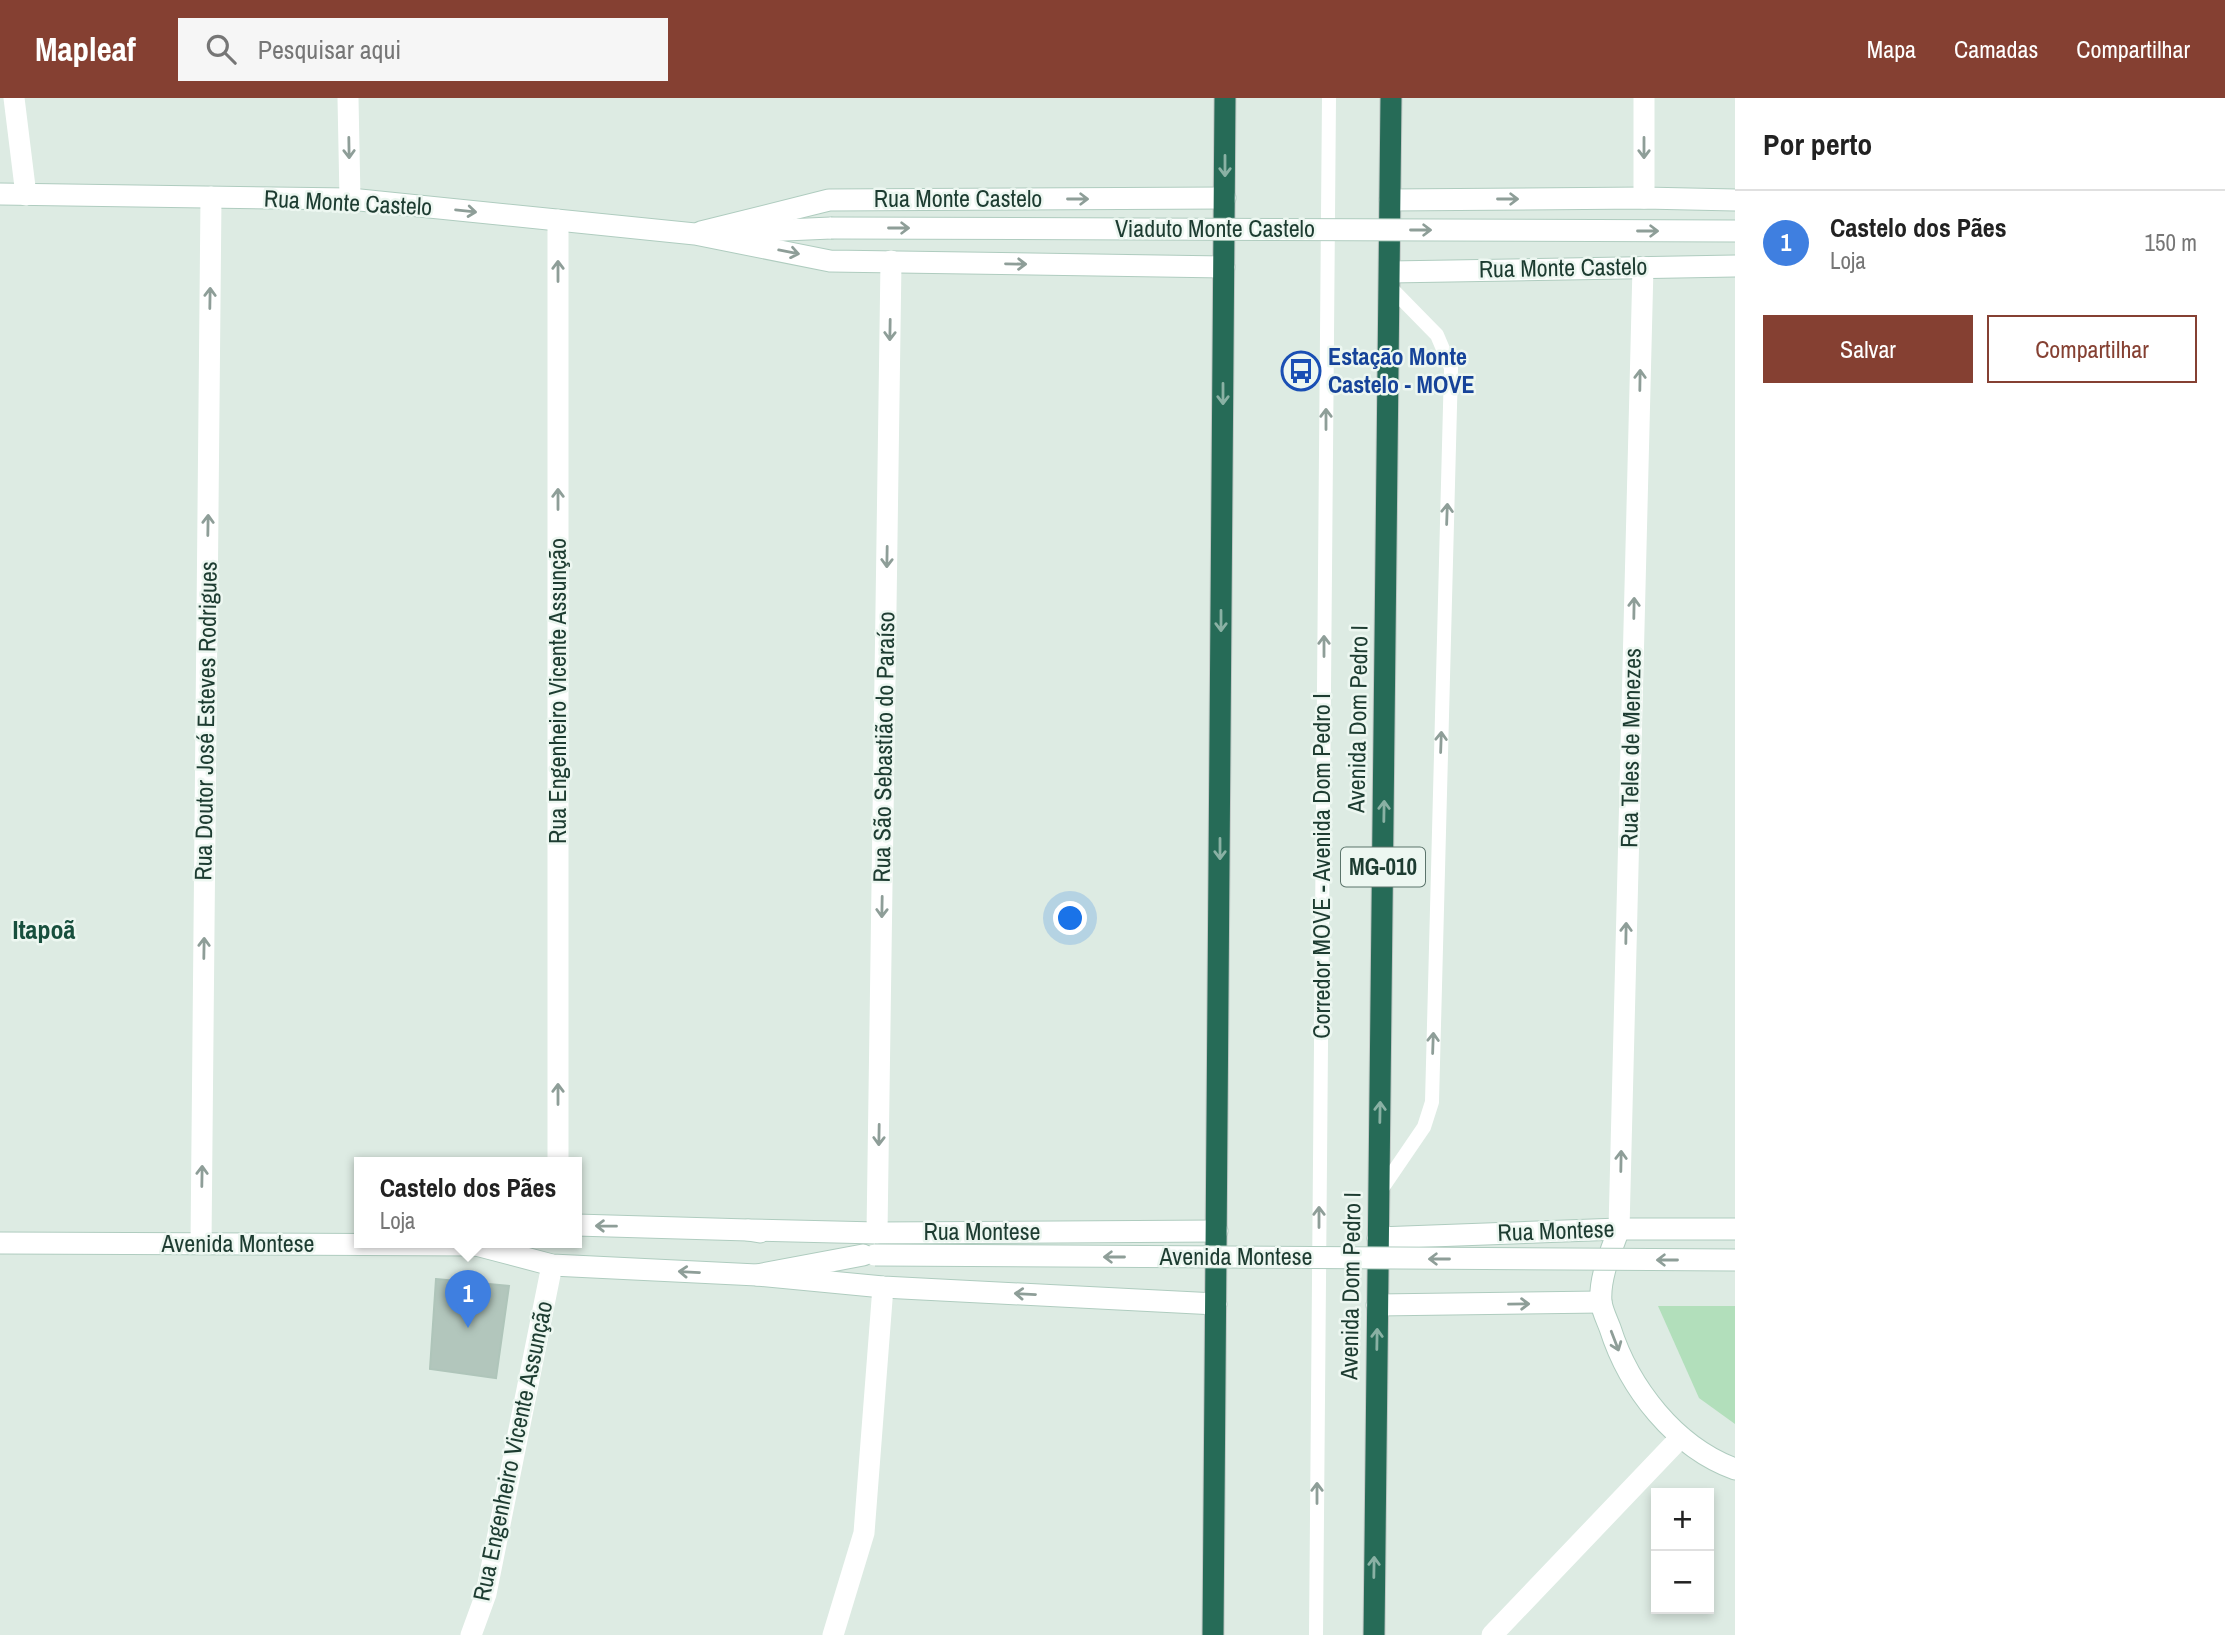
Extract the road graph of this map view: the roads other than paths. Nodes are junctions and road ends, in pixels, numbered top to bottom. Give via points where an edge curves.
1 (14, 98) edge
2 (348, 98) edge
3 (1225, 98) edge
4 (1329, 98) edge
5 (1391, 98) edge
6 (1644, 98) edge
7 (0, 194) edge
8 (26, 195) junction
9 (211, 197) junction
10 (1225, 198) junction
11 (1644, 198) junction
12 (350, 199) junction
13 (1390, 200) junction
14 (1735, 200) edge
15 (558, 220) junction
16 (1735, 231) edge
17 (695, 234) junction
18 (891, 261) junction
19 (1735, 266) edge
20 (1224, 267) junction
21 (1643, 267) junction
22 (1390, 279) junction
23 (558, 1157) edge
24 (1379, 1194) junction
25 (582, 1225) edge
26 (1619, 1229) junction
27 (1735, 1229) edge
28 (748, 1230) junction
29 (1217, 1231) junction
30 (877, 1233) junction
31 (1378, 1238) junction
32 (0, 1243) edge
33 (354, 1243) edge
34 (201, 1244) junction
35 (497, 1248) edge
36 (869, 1255) junction
37 (1735, 1260) edge
38 (552, 1265) junction
39 (757, 1275) junction
40 (883, 1287) junction
41 (1601, 1302) junction
42 (1216, 1304) junction
43 (1377, 1306) junction
44 (1681, 1437) junction
45 (1735, 1469) edge
46 (471, 1635) edge
47 (833, 1635) edge
48 (1213, 1635) edge
49 (1316, 1635) edge
50 (1374, 1635) edge
51 (1492, 1635) edge

1 - 8 street
2 -> 12 street
3 -> 10 highway
49 -> 4 lane, Corredor MOVE - Avenida Dom Pedro I
5 - 13 highway, Avenida Dom Pedro I / MG-010
6 -> 11 street
7 - 8 street, Rua Monte Castelo
8 - 9 street, Rua Monte Castelo
9 - 12 street, Rua Monte Castelo
34 -> 9 street, Rua Doutor José Esteves Rodrigues
17 -> 10 street, Rua Monte Castelo via 829,200
10 - 20 highway
13 -> 11 street
11 - 14 street
12 -> 15 street, Rua Monte Castelo
13 - 22 highway, Avenida Dom Pedro I / MG-010
15 - 17 street, Rua Monte Castelo
23 -> 15 street, Rua Engenheiro Vicente Assunção
17 -> 16 street, Viaduto Monte Castelo, bridge via 831,228
17 -> 18 street, Rua Monte Castelo via 830,261
18 -> 20 street, Rua Monte Castelo
18 -> 30 street, Rua São Sebastião do Paraíso
19 - 21 street, Rua Monte Castelo
20 -> 29 highway
21 - 22 street, Rua Monte Castelo
26 -> 21 street, Rua Teles de Menezes
24 -> 22 highway, Avenida Dom Pedro I / MG-010
24 -> 22 lane via 1424,1127 1432,1101 1451,368 1437,335
24 - 31 highway, Avenida Dom Pedro I / MG-010
28 -> 25 street, Avenida Montese
26 - 27 street, Rua Montese
26 - 31 street, Rua Montese
26 - 41 street, Rua Teles de Menezes
28 - 30 street, Rua Montese
28 - 36 street, Avenida Montese
29 - 30 street, Rua Montese
29 - 42 highway
31 - 43 highway, Avenida Dom Pedro I / MG-010
32 - 34 street, Avenida Montese
33 - 34 street, Avenida Montese
35 - 38 street, Avenida Montese
37 -> 36 street, Avenida Montese, bridge
36 - 39 street, Avenida Montese
39 -> 38 street, Avenida Montese
38 - 46 street, Rua Engenheiro Vicente Assunção via 486,1594
39 - 40 street
42 -> 40 street
40 - 47 street via 864,1533
43 -> 41 street
41 -> 44 street via 1628,1372
42 - 48 highway
50 -> 43 highway, Avenida Dom Pedro I / MG-010
44 - 45 street via 1714,1461
44 - 51 street

